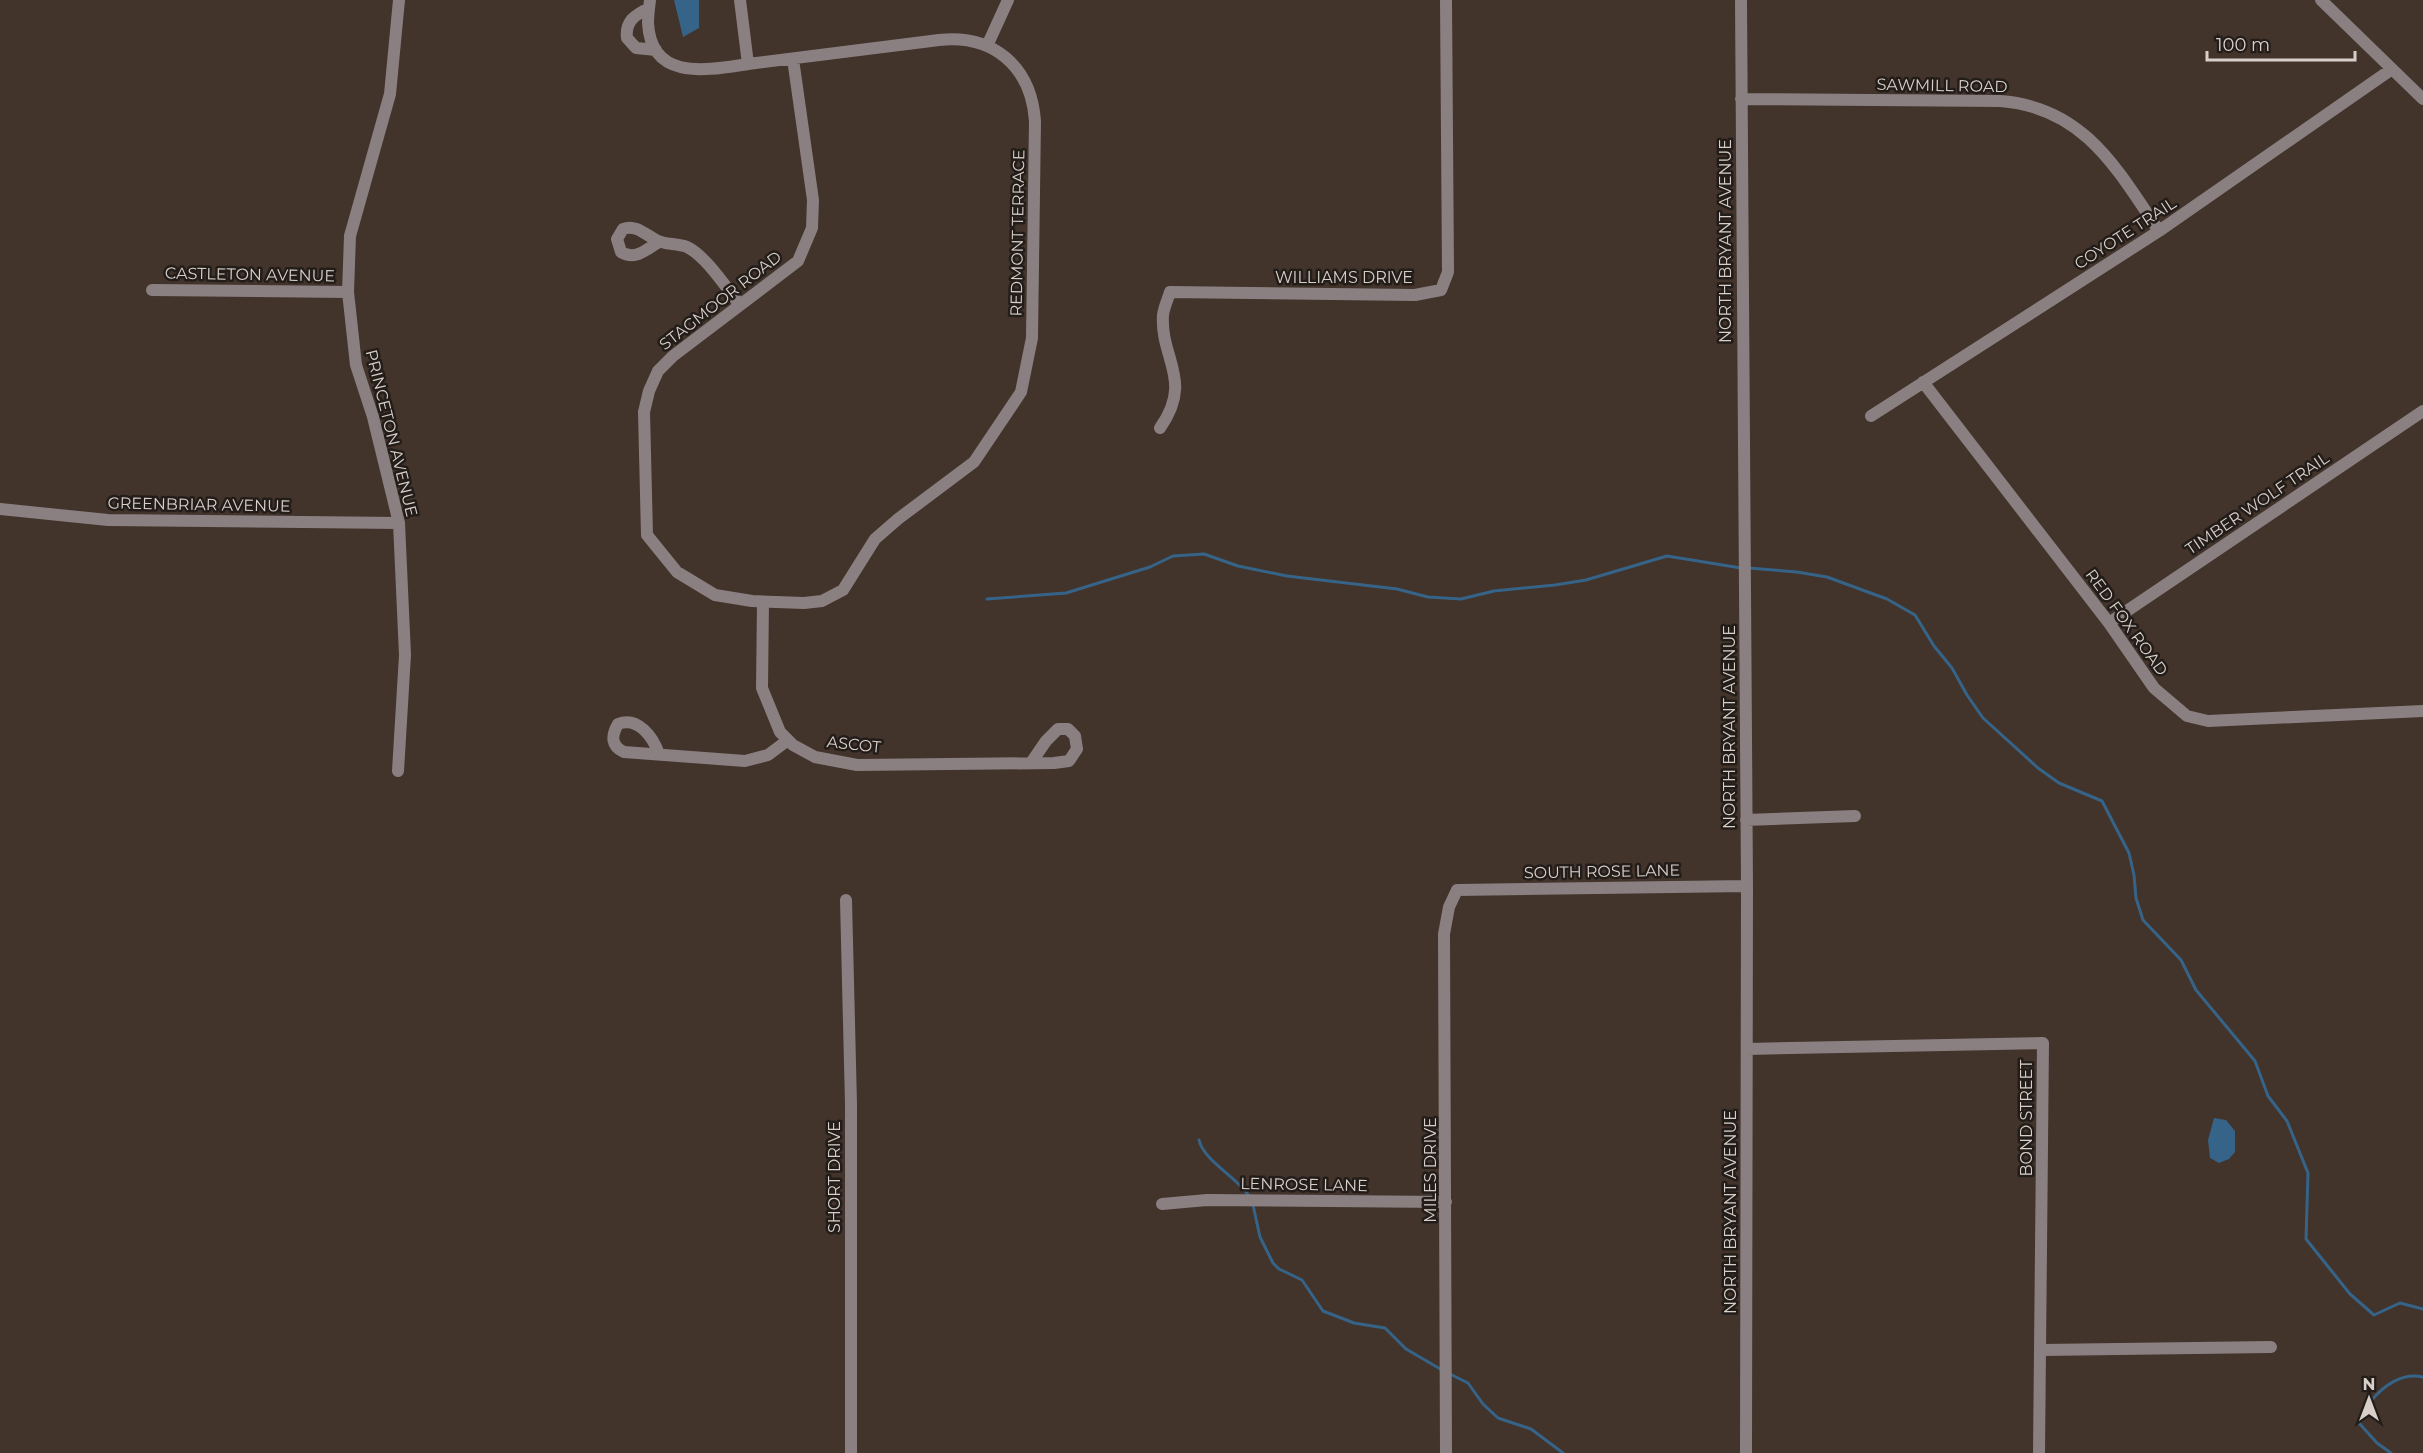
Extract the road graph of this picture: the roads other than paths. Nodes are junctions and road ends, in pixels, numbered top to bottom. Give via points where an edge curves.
1 (399, 0) edge
2 (740, 0) edge
3 (1008, 0) edge
4 (1446, 0) edge
5 (1741, 0) edge
6 (2321, 0) edge
7 (649, 4) edge
8 (987, 46) junction
9 (656, 50) junction
10 (793, 59) junction
11 (748, 64) junction
12 (2392, 69) junction
13 (1741, 99) junction
14 (2423, 99) edge
15 (2159, 231) junction
16 (659, 242) dead end
17 (152, 290) dead end
18 (348, 292) junction
19 (740, 305) junction
20 (1923, 382) junction
21 (2423, 411) edge
22 (1871, 416) dead end
23 (1160, 428) dead end
24 (0, 509) edge
25 (399, 523) junction
26 (763, 602) junction
27 (2109, 623) junction
28 (2423, 711) edge
29 (788, 740) junction
30 (659, 754) dead end
31 (1031, 763) dead end
32 (398, 771) dead end
33 (1855, 816) dead end
34 (1746, 820) junction
35 (1747, 886) junction
36 (1457, 890) joint
37 (846, 900) dead end
38 (1747, 1049) junction
39 (1446, 1202) junction
40 (1162, 1204) dead end
41 (2271, 1347) dead end
42 (2041, 1350) junction
43 (851, 1453) edge
44 (1446, 1453) edge
45 (1746, 1453) edge
46 (2039, 1453) edge

1 - 18 street, PRINCETON AVENUE via 390,94 350,236
2 - 11 street
3 - 8 street
4 - 23 street, WILLIAMS DRIVE via 1448,272 1441,290 1415,295 1170,292 1163,314 1176,391
5 - 13 street, NORTH BRYANT AVENUE
6 - 12 street
7 - 9 street via 649,32
7 - 9 street, REDMONT TERRACE via 630,20 627,38 636,48
8 - 10 street, REDMONT TERRACE via 954,38
8 - 26 street, REDMONT TERRACE via 1020,72 1034,110 1032,338 1022,392 974,462 875,539 843,590 822,601
9 - 11 street, REDMONT TERRACE via 670,63 686,69
10 - 11 street, REDMONT TERRACE
10 - 19 street, STAGMOOR ROAD via 813,200 812,228 798,261
12 - 14 street
12 - 15 street, COYOTE TRAIL
13 - 15 street, SAWMILL ROAD via 2000,101 2041,109 2079,131 2109,158
13 - 34 street, NORTH BRYANT AVENUE
15 - 20 street, COYOTE TRAIL
16 - 19 street via 690,248
17 - 18 street, CASTLETON AVENUE
18 - 25 street, PRINCETON AVENUE via 356,365
19 - 26 street, STAGMOOR ROAD via 673,356 658,371 649,391 645,412 647,534 677,572 715,595
20 - 22 street, COYOTE TRAIL
20 - 27 street, RED FOX ROAD
21 - 27 street, TIMBER WOLF TRAIL
24 - 25 street, GREENBRIAR AVENUE via 108,520
25 - 32 street, PRINCETON AVENUE via 405,655
26 - 29 street, ASCOT via 762,688 780,732
27 - 28 street, RED FOX ROAD via 2154,688 2187,716 2208,721
29 - 30 street via 768,755 745,761
29 - 31 street, ASCOT via 815,757 857,765
33 - 34 street
34 - 35 street, NORTH BRYANT AVENUE
35 - 36 street, SOUTH ROSE LANE
35 - 38 street, NORTH BRYANT AVENUE
36 - 39 street, MILES DRIVE via 1449,906 1444,934
37 - 43 street, SHORT DRIVE
38 - 42 street, BOND STREET via 2043,1043
38 - 45 street, NORTH BRYANT AVENUE
39 - 40 street, LENROSE LANE via 1207,1200
39 - 44 street, MILES DRIVE
41 - 42 street
42 - 46 street, BOND STREET

